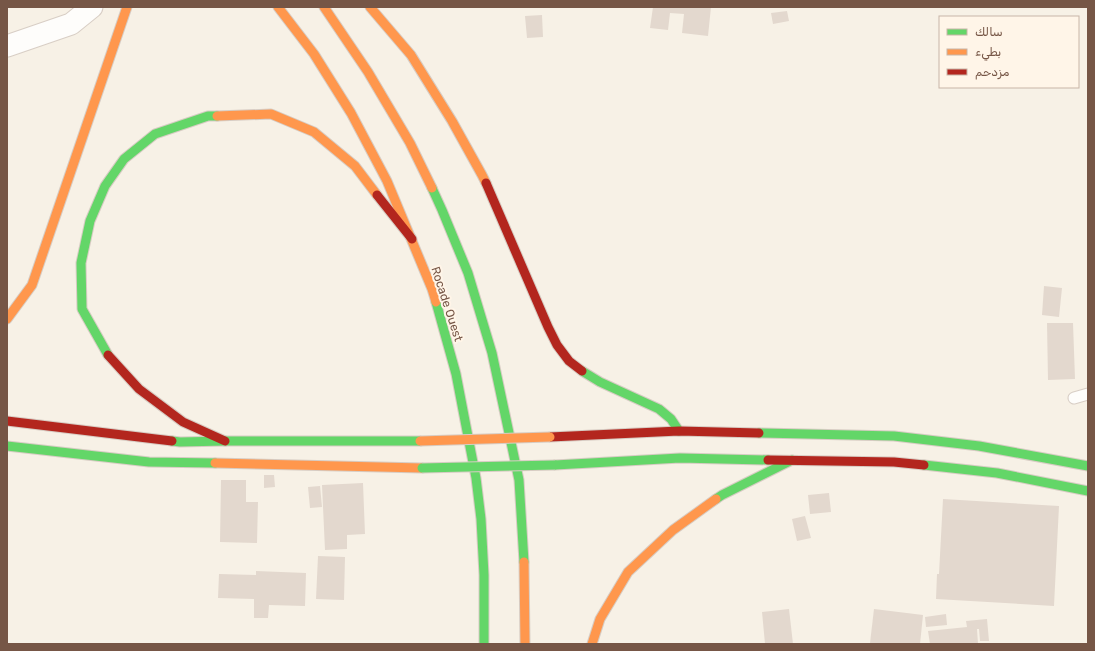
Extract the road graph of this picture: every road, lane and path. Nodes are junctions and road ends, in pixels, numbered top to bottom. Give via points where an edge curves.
1 (92, 7) edge
2 (127, 7) edge
3 (278, 7) edge
4 (324, 7) edge
5 (370, 7) edge
6 (7, 46) edge
7 (412, 239) junction
8 (7, 319) edge
9 (1088, 394) edge
10 (1074, 398) dead end
11 (7, 421) edge
12 (679, 434) junction
13 (224, 441) junction
14 (7, 446) edge
15 (792, 460) junction
16 (1088, 466) edge
17 (1088, 491) edge
18 (484, 644) edge
19 (525, 644) edge
20 (592, 644) edge

1 - 6 street via 72,24
2 - 8 main road via 32,285
3 - 7 main road, Rocade Ouest via 314,54 351,113 387,181
4 - 19 main road via 368,72 410,143 468,273 492,353 518,480 524,568
5 - 12 main road via 411,55 482,175 557,345 583,372 659,409 671,419
7 - 13 main road via 355,166 314,132 271,114 208,116 155,134 124,159 105,186 90,221 81,263 82,309 106,353 139,389 184,422
7 - 18 main road, Rocade Ouest via 432,289 456,374 476,478 483,559
9 - 10 lane
11 - 13 main road via 51,430 180,442
12 - 13 main road, bridge via 420,441
12 - 16 main road via 894,436 979,446
14 - 15 main road, bridge via 49,448 149,462 422,468 555,465 680,454
15 - 17 main road via 894,462 997,473
15 - 20 main road via 722,495 673,530 628,572 600,619

